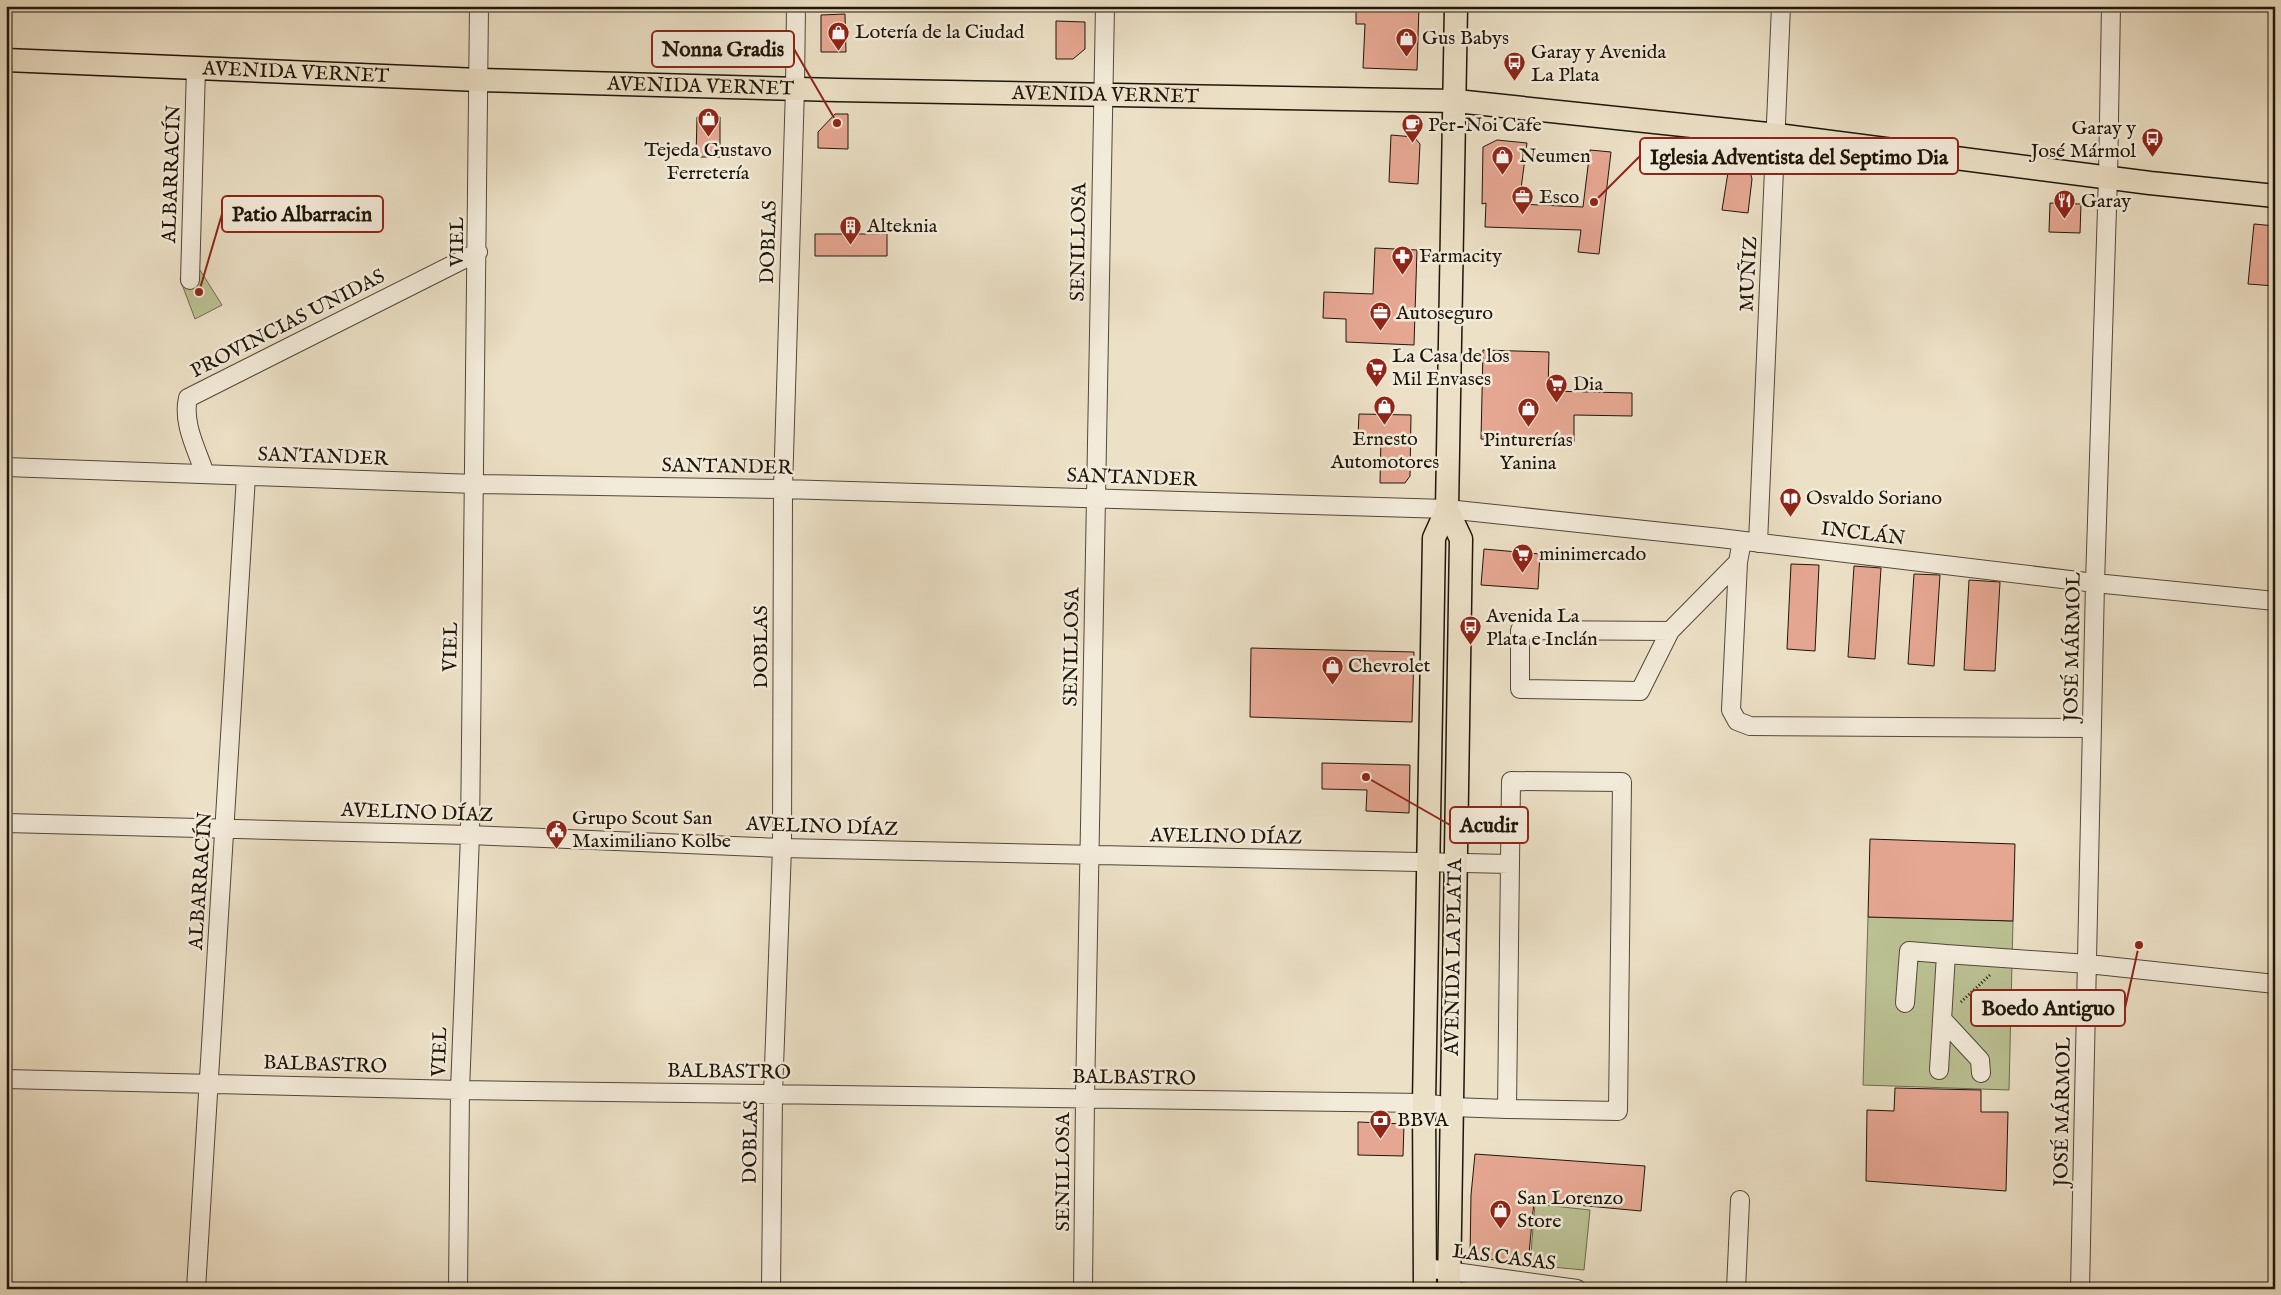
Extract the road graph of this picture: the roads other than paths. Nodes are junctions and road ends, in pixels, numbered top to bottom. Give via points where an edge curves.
1 (479, 6) edge
2 (796, 6) edge
3 (1105, 6) edge
4 (1456, 6) edge
5 (1781, 6) edge
6 (2112, 6) edge
7 (6, 60) edge
8 (196, 68) junction
9 (479, 80) junction
10 (795, 88) junction
11 (1103, 95) junction
12 (1456, 101) junction
13 (1777, 135) junction
14 (2108, 177) junction
15 (2275, 196) edge
16 (478, 252) junction
17 (190, 280) dead end
18 (6, 467) edge
19 (205, 474) junction
20 (246, 476) junction
21 (475, 484) junction
22 (783, 489) junction
23 (1096, 498) junction
24 (1447, 509) junction
25 (1750, 542) junction
26 (1738, 562) junction
27 (2095, 584) junction
28 (2275, 600) edge
29 (1670, 631) junction
30 (2092, 728) junction
31 (6, 823) edge
32 (225, 829) junction
33 (470, 835) junction
34 (782, 848) junction
35 (1089, 856) junction
36 (1429, 862) junction
37 (1456, 863) junction
38 (1510, 864) junction
39 (1946, 954) junction
40 (2088, 964) junction
41 (2275, 984) edge
42 (1905, 1003) dead end
43 (1942, 1019) junction
44 (1939, 1070) dead end
45 (1980, 1073) dead end
46 (6, 1079) edge
47 (209, 1084) junction
48 (460, 1090) junction
49 (773, 1094) junction
50 (1085, 1098) junction
51 (1424, 1103) junction
52 (1452, 1108) junction
53 (1507, 1109) junction
54 (1740, 1200) dead end
55 (1425, 1279) edge
56 (1449, 1281) edge
57 (196, 1289) edge
58 (458, 1289) edge
59 (771, 1289) edge
60 (1084, 1289) edge
61 (1577, 1289) edge
62 (1736, 1289) edge
63 (2080, 1289) edge

1 - 9 street, VIEL
2 - 10 street, DOBLAS
3 - 11 street, SENILLOSA
4 - 12 main road, AVENIDA LA PLATA
5 - 13 street, MUÑIZ
6 - 14 street, JOSÉ MÁRMOL
7 - 8 main road, AVENIDA VERNET
8 - 9 main road, AVENIDA VERNET
8 - 17 street, ALBARRACÍN
9 - 10 main road, AVENIDA VERNET
9 - 16 street, VIEL
10 - 11 main road, AVENIDA VERNET
10 - 22 street, DOBLAS
11 - 12 main road, AVENIDA VERNET
11 - 23 street, SENILLOSA
12 - 13 main road, AVENIDA VERNET
12 - 24 main road, AVENIDA LA PLATA
13 - 14 main road, AVENIDA VERNET
13 - 25 street, MUÑIZ
14 - 15 main road, AVENIDA VERNET
14 - 27 street, JOSÉ MÁRMOL
16 - 19 street, PROVINCIAS UNIDAS via 188,398 185,410
16 - 21 street, VIEL
18 - 19 street, SANTANDER
19 - 20 street, SANTANDER
20 - 21 street, SANTANDER
20 - 32 street, ALBARRACÍN
21 - 22 street, SANTANDER
21 - 33 street, VIEL
22 - 23 street, SANTANDER
22 - 34 street, DOBLAS
23 - 24 street, SANTANDER
23 - 35 street, SENILLOSA
24 - 25 street, INCLÁN
24 - 36 main road, AVENIDA LA PLATA via 1434,538
24 - 37 main road, AVENIDA LA PLATA via 1461,539
25 - 26 street, MUÑIZ
25 - 27 street, INCLÁN
26 - 29 street
26 - 30 street, MUÑIZ via 1731,710 1737,721 1750,726
27 - 28 street, INCLÁN
27 - 30 street, JOSÉ MÁRMOL
29 - 29 street via 1640,690 1520,689 1520,630
30 - 40 street, JOSÉ MÁRMOL
31 - 32 street, AVELINO DÍAZ
32 - 33 street, AVELINO DÍAZ
32 - 47 street, ALBARRACÍN
33 - 34 street, AVELINO DÍAZ
33 - 48 street, VIEL
34 - 35 street, AVELINO DÍAZ
34 - 49 street, DOBLAS
35 - 36 street, AVELINO DÍAZ
35 - 50 street, SENILLOSA
36 - 37 street, AVELINO DÍAZ
36 - 51 main road, AVENIDA LA PLATA
37 - 38 street, AVELINO DÍAZ
37 - 52 main road, AVENIDA LA PLATA
38 - 53 street
38 - 53 street, BALBASTRO via 1512,781 1622,782 1618,1110
39 - 40 street
39 - 42 street via 1909,951
39 - 43 street
40 - 41 street
40 - 63 street, JOSÉ MÁRMOL
43 - 44 street
43 - 45 street via 1980,1060
46 - 47 street, BALBASTRO
47 - 48 street, BALBASTRO
47 - 57 street, ALBARRACÍN
48 - 49 street, BALBASTRO
48 - 58 street, VIEL
49 - 50 street, BALBASTRO
49 - 59 street, DOBLAS
50 - 51 street, BALBASTRO
50 - 60 street, SENILLOSA
51 - 52 street, BALBASTRO
51 - 55 main road, AVENIDA LA PLATA
52 - 53 street, BALBASTRO
52 - 56 main road, AVENIDA LA PLATA
54 - 62 street
55 - 56 street, LAS CASAS
56 - 61 street, LAS CASAS

